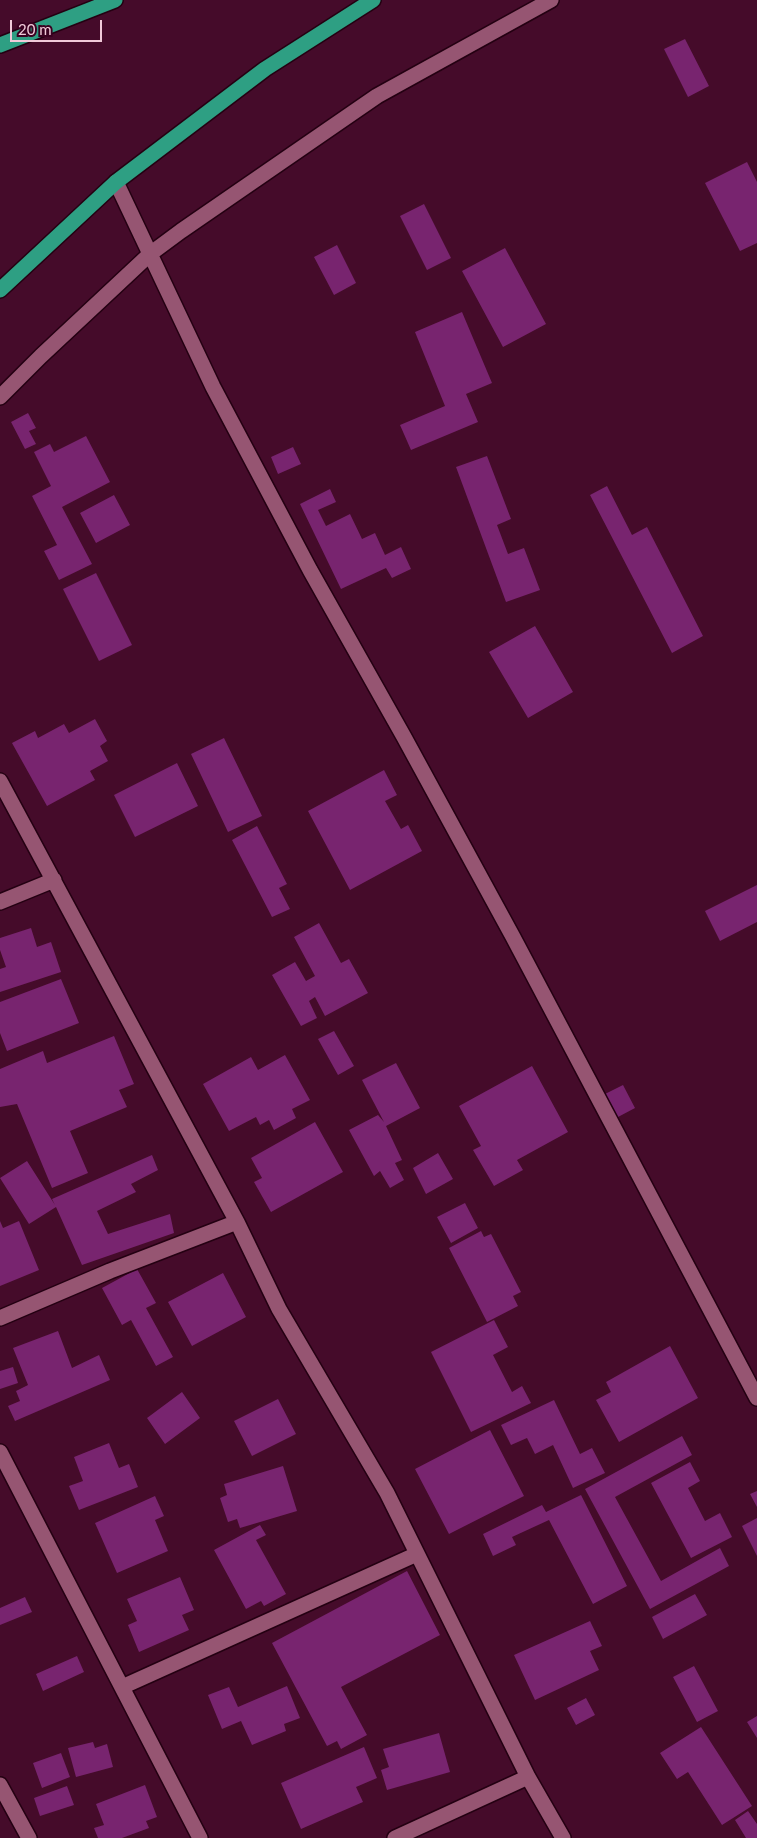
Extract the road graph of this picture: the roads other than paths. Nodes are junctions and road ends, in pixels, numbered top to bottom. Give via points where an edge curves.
1 (115, 0) edge
2 (373, 0) edge
3 (551, 0) edge
4 (0, 45) edge
5 (116, 182) junction
6 (150, 254) junction
7 (0, 290) edge
8 (0, 397) edge
9 (0, 781) edge
10 (54, 880) junction
11 (0, 902) edge
12 (237, 1222) junction
13 (0, 1318) edge
14 (757, 1398) edge
15 (0, 1452) edge
16 (417, 1554) junction
17 (122, 1687) junction
18 (528, 1777) junction
19 (0, 1785) edge
20 (29, 1838) edge
21 (200, 1838) edge
22 (395, 1838) edge
23 (563, 1838) edge

1 - 4 highway
2 - 5 highway via 265,69
3 - 6 street via 377,96
5 - 6 street
5 - 7 highway
6 - 8 street
6 - 14 street via 217,396 518,946
9 - 10 street
10 - 11 street
10 - 12 street
12 - 13 street
12 - 16 street via 279,1309 387,1493
15 - 17 street
16 - 17 street
16 - 18 street
17 - 21 street
18 - 22 street
18 - 23 street
19 - 20 street

